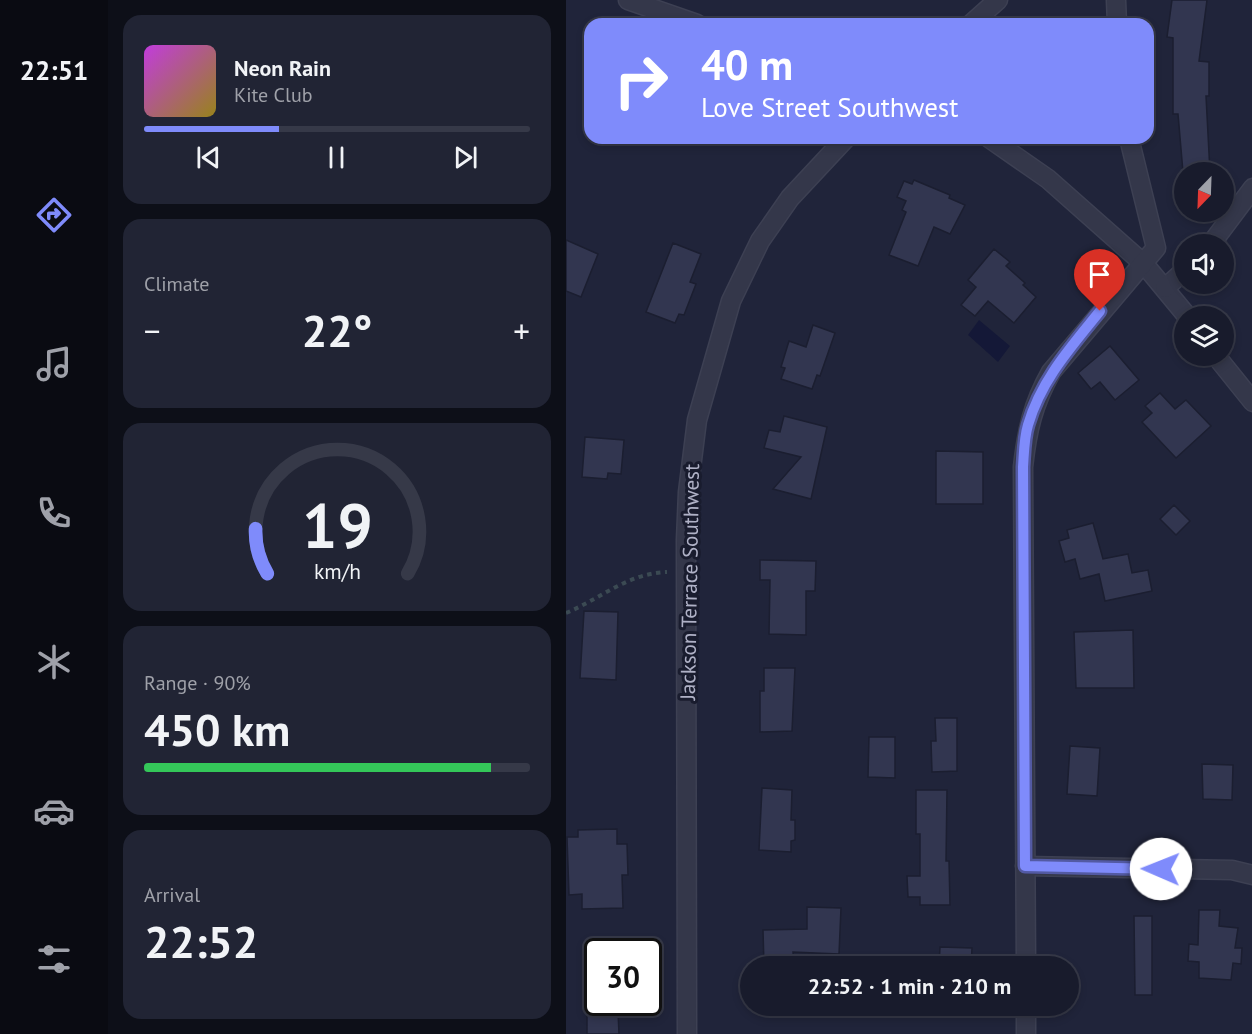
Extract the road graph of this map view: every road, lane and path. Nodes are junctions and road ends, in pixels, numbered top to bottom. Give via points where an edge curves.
1 (628, 0) edge
2 (998, 0) edge
3 (1116, 0) edge
4 (679, 18) edge
5 (978, 18) edge
6 (1117, 18) edge
7 (840, 144) edge
8 (999, 144) edge
9 (1130, 144) edge
10 (1253, 188) edge
11 (1218, 234) edge
12 (1144, 264) junction
13 (1174, 280) edge
14 (1165, 288) junction
15 (1179, 306) edge
16 (1224, 366) edge
17 (1253, 402) edge
18 (687, 573) junction
19 (566, 613) edge
20 (1025, 866) junction
21 (1253, 875) edge
22 (1026, 956) edge
23 (1026, 1016) edge
24 (688, 1034) edge
25 (1026, 1034) edge

1 - 4 street
2 - 5 street
3 - 6 street
7 - 18 street, Jackson Terrace Southwest via 790,198 760,241 731,301 697,420 688,492
8 - 12 street via 1048,179
9 - 12 street via 1156,248
10 - 11 street
12 - 14 street
12 - 20 street via 1051,372 1027,427 1023,467
13 - 14 street
14 - 15 street
16 - 17 street
18 - 19 path via 639,577
18 - 24 street, Jackson Terrace Southwest
20 - 21 street via 1232,870
20 - 22 street
23 - 25 street

